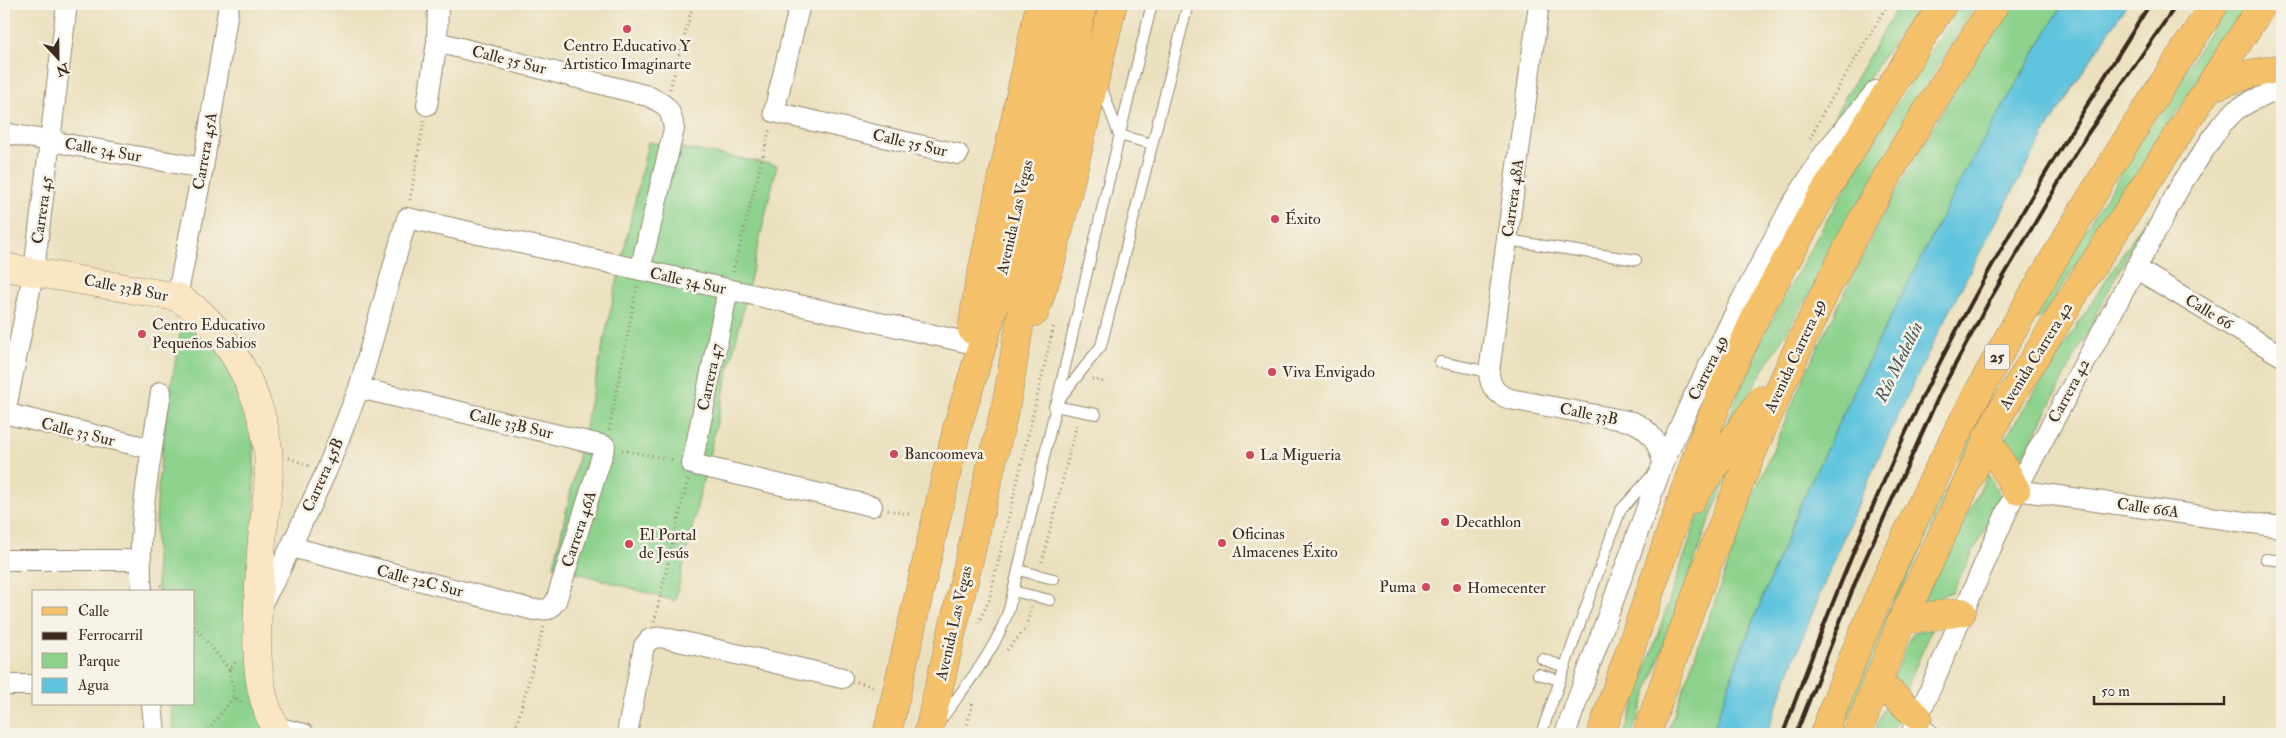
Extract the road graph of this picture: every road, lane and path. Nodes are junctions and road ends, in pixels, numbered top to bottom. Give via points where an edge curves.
1 (67, 4) edge
2 (229, 4) edge
3 (438, 4) edge
4 (693, 4) edge
5 (800, 4) edge
6 (1040, 4) edge
7 (1062, 4) edge
8 (1084, 4) edge
9 (1113, 4) edge
10 (1152, 4) edge
11 (1188, 4) edge
12 (1539, 4) edge
13 (1943, 4) edge
14 (1995, 4) edge
15 (2215, 4) edge
16 (2263, 4) edge
17 (1920, 40) junction
18 (437, 42) junction
19 (2282, 68) edge
20 (1096, 73) junction
21 (2209, 88) junction
22 (2282, 88) edge
23 (666, 104) junction
24 (427, 105) joint
25 (774, 112) junction
26 (4, 134) edge
27 (1119, 135) junction
28 (51, 141) junction
29 (1152, 144) junction
30 (958, 154) dead end
31 (203, 168) junction
32 (407, 218) junction
33 (1507, 240) junction
34 (1636, 260) dead end
35 (4, 266) edge
36 (2135, 268) junction
37 (34, 270) junction
38 (640, 270) junction
39 (728, 290) junction
40 (177, 297) junction
41 (2024, 309) junction
42 (1054, 323) dead end
43 (970, 343) junction
44 (1798, 347) junction
45 (2282, 356) edge
46 (1440, 362) dead end
47 (1492, 381) junction
48 (359, 388) junction
49 (161, 392) dead end
50 (1008, 394) junction
51 (1054, 406) junction
52 (1080, 411) junction
53 (4, 413) edge
54 (1096, 414) dead end
55 (1993, 426) junction
56 (957, 428) junction
57 (605, 446) junction
58 (152, 449) junction
59 (268, 449) junction
60 (1663, 463) junction
61 (692, 464) junction
62 (326, 472) junction
63 (2016, 490) junction
64 (872, 506) joint
65 (912, 515) dead end
66 (2282, 526) edge
67 (1671, 529) junction
68 (291, 547) junction
69 (2266, 559) dead end
70 (4, 560) edge
71 (139, 560) junction
72 (2282, 561) edge
73 (1018, 570) junction
74 (1039, 575) junction
75 (1054, 579) dead end
76 (142, 590) edge
77 (1013, 590) junction
78 (1034, 596) junction
79 (1050, 600) dead end
80 (258, 608) junction
81 (549, 609) junction
82 (1962, 612) junction
83 (1902, 620) junction
84 (195, 627) edge
85 (974, 631) dead end
86 (256, 636) junction
87 (650, 639) junction
88 (1002, 656) dead end
89 (1542, 659) dead end
90 (1565, 667) junction
91 (230, 670) junction
92 (1538, 674) dead end
93 (842, 678) dead end
94 (1560, 680) junction
95 (1878, 682) junction
96 (32, 685) edge
97 (4, 686) edge
98 (234, 697) junction
99 (152, 706) edge
100 (248, 707) dead end
101 (1921, 729) edge
102 (276, 731) edge
103 (155, 734) edge
104 (205, 734) edge
105 (304, 734) edge
106 (514, 734) edge
107 (627, 734) edge
108 (887, 734) edge
109 (929, 734) edge
110 (1541, 734) edge
111 (1565, 734) edge
112 (1601, 734) edge
113 (1647, 734) edge
114 (1824, 734) edge
115 (1857, 734) edge

1 - 28 street, Carrera 45
2 - 31 street, Carrera 45A
3 - 18 street
4 - 23 path
5 - 25 street
6 - 43 main road, Avenida Las Vegas via 978,290
7 - 56 main road, Avenida Las Vegas via 998,293
8 - 50 main road, Avenida Las Vegas via 1030,261
9 - 20 main road, Avenida Las Vegas
10 - 27 lane
11 - 29 lane
12 - 33 street, Carrera 48A
13 - 17 main road
14 - 44 main road, Avenida Carrera 49 via 1859,226
15 - 41 main road, Avenida Carrera 42 / 25 via 2063,240
16 - 21 main road, Avenida Carrera 42 / 25
17 - 60 street, Carrera 49 via 1825,152 1792,206 1741,301
17 - 67 main road via 1819,201 1758,312 1724,385
18 - 23 street, Calle 35 Sur via 648,96
18 - 24 street
19 - 21 main road via 2250,74
20 - 27 lane
20 - 50 main road, Avenida Las Vegas via 1050,266
21 - 55 main road, Avenida Carrera 42 / 25
22 - 36 street, Carrera 42 via 2236,110 2221,125 2182,183
23 - 38 street via 674,129
24 - 32 path
25 - 30 street, Calle 35 Sur
25 - 39 path
26 - 28 street, Calle 34 Sur
27 - 29 lane
27 - 51 lane
28 - 31 street, Calle 34 Sur
28 - 37 street, Carrera 45
29 - 51 lane via 1101,346
31 - 40 street, Carrera 45A
32 - 38 street, Calle 34 Sur
32 - 48 street, Carrera 45B
33 - 34 lane
33 - 47 street, Carrera 48A
35 - 37 street, Calle 33B Sur
36 - 45 street, Calle 66
36 - 63 street, Carrera 42
37 - 40 street, Calle 33B Sur
37 - 53 street, Carrera 45
38 - 39 street, Calle 34 Sur
38 - 57 path
39 - 43 street, Calle 34 Sur
39 - 61 street, Carrera 47
40 - 59 street, Calle 33B Sur via 198,312 234,355 249,382
41 - 55 main road
41 - 114 main road, Avenida Carrera 42 / 25 via 1918,510
42 - 85 path via 988,601
43 - 56 main road, Avenida Las Vegas
44 - 67 main road
44 - 113 main road, Avenida Carrera 49 via 1742,473
46 - 47 lane
47 - 60 street, Calle 33B via 1500,396 1510,399 1633,422 1653,435
48 - 57 street, Calle 33B Sur
48 - 62 street, Carrera 45B
49 - 58 street
50 - 109 main road, Avenida Las Vegas
51 - 52 lane
51 - 73 lane
52 - 54 lane
52 - 74 path
53 - 58 street, Calle 33 Sur
55 - 63 main road
55 - 83 main road, Avenida Carrera 42 / 25
56 - 108 main road, Avenida Las Vegas
57 - 61 path
57 - 81 street, Carrera 46A via 556,601
58 - 71 street
59 - 62 path
59 - 80 street, Calle 33B Sur
60 - 90 lane via 1620,511
60 - 111 street, Carrera 49
61 - 64 street
61 - 87 path
62 - 68 street, Carrera 45B
63 - 66 street, Calle 66A
63 - 82 street, Carrera 42
64 - 65 path
67 - 112 main road
68 - 80 street, Carrera 45B
68 - 81 street, Calle 32C Sur via 534,610
69 - 72 lane
70 - 71 street
71 - 76 street
73 - 74 lane
73 - 77 lane
74 - 75 lane
77 - 78 lane
77 - 109 lane via 1004,626 994,644
78 - 79 lane
78 - 88 path via 1026,628
80 - 86 street, Carrera 45B
81 - 106 path
82 - 83 main road
82 - 101 street, Carrera 42
83 - 95 main road, Avenida Carrera 42 / 25
84 - 91 path
86 - 91 path
86 - 102 street, Carrera 45B via 256,661
87 - 93 street via 661,637
87 - 107 street via 644,646
89 - 90 lane
90 - 94 lane
91 - 98 path
92 - 94 lane
94 - 110 lane
95 - 101 main road
95 - 115 main road, Avenida Carrera 42 / 25
96 - 97 street
98 - 100 path
98 - 104 path
99 - 103 street
102 - 105 street

